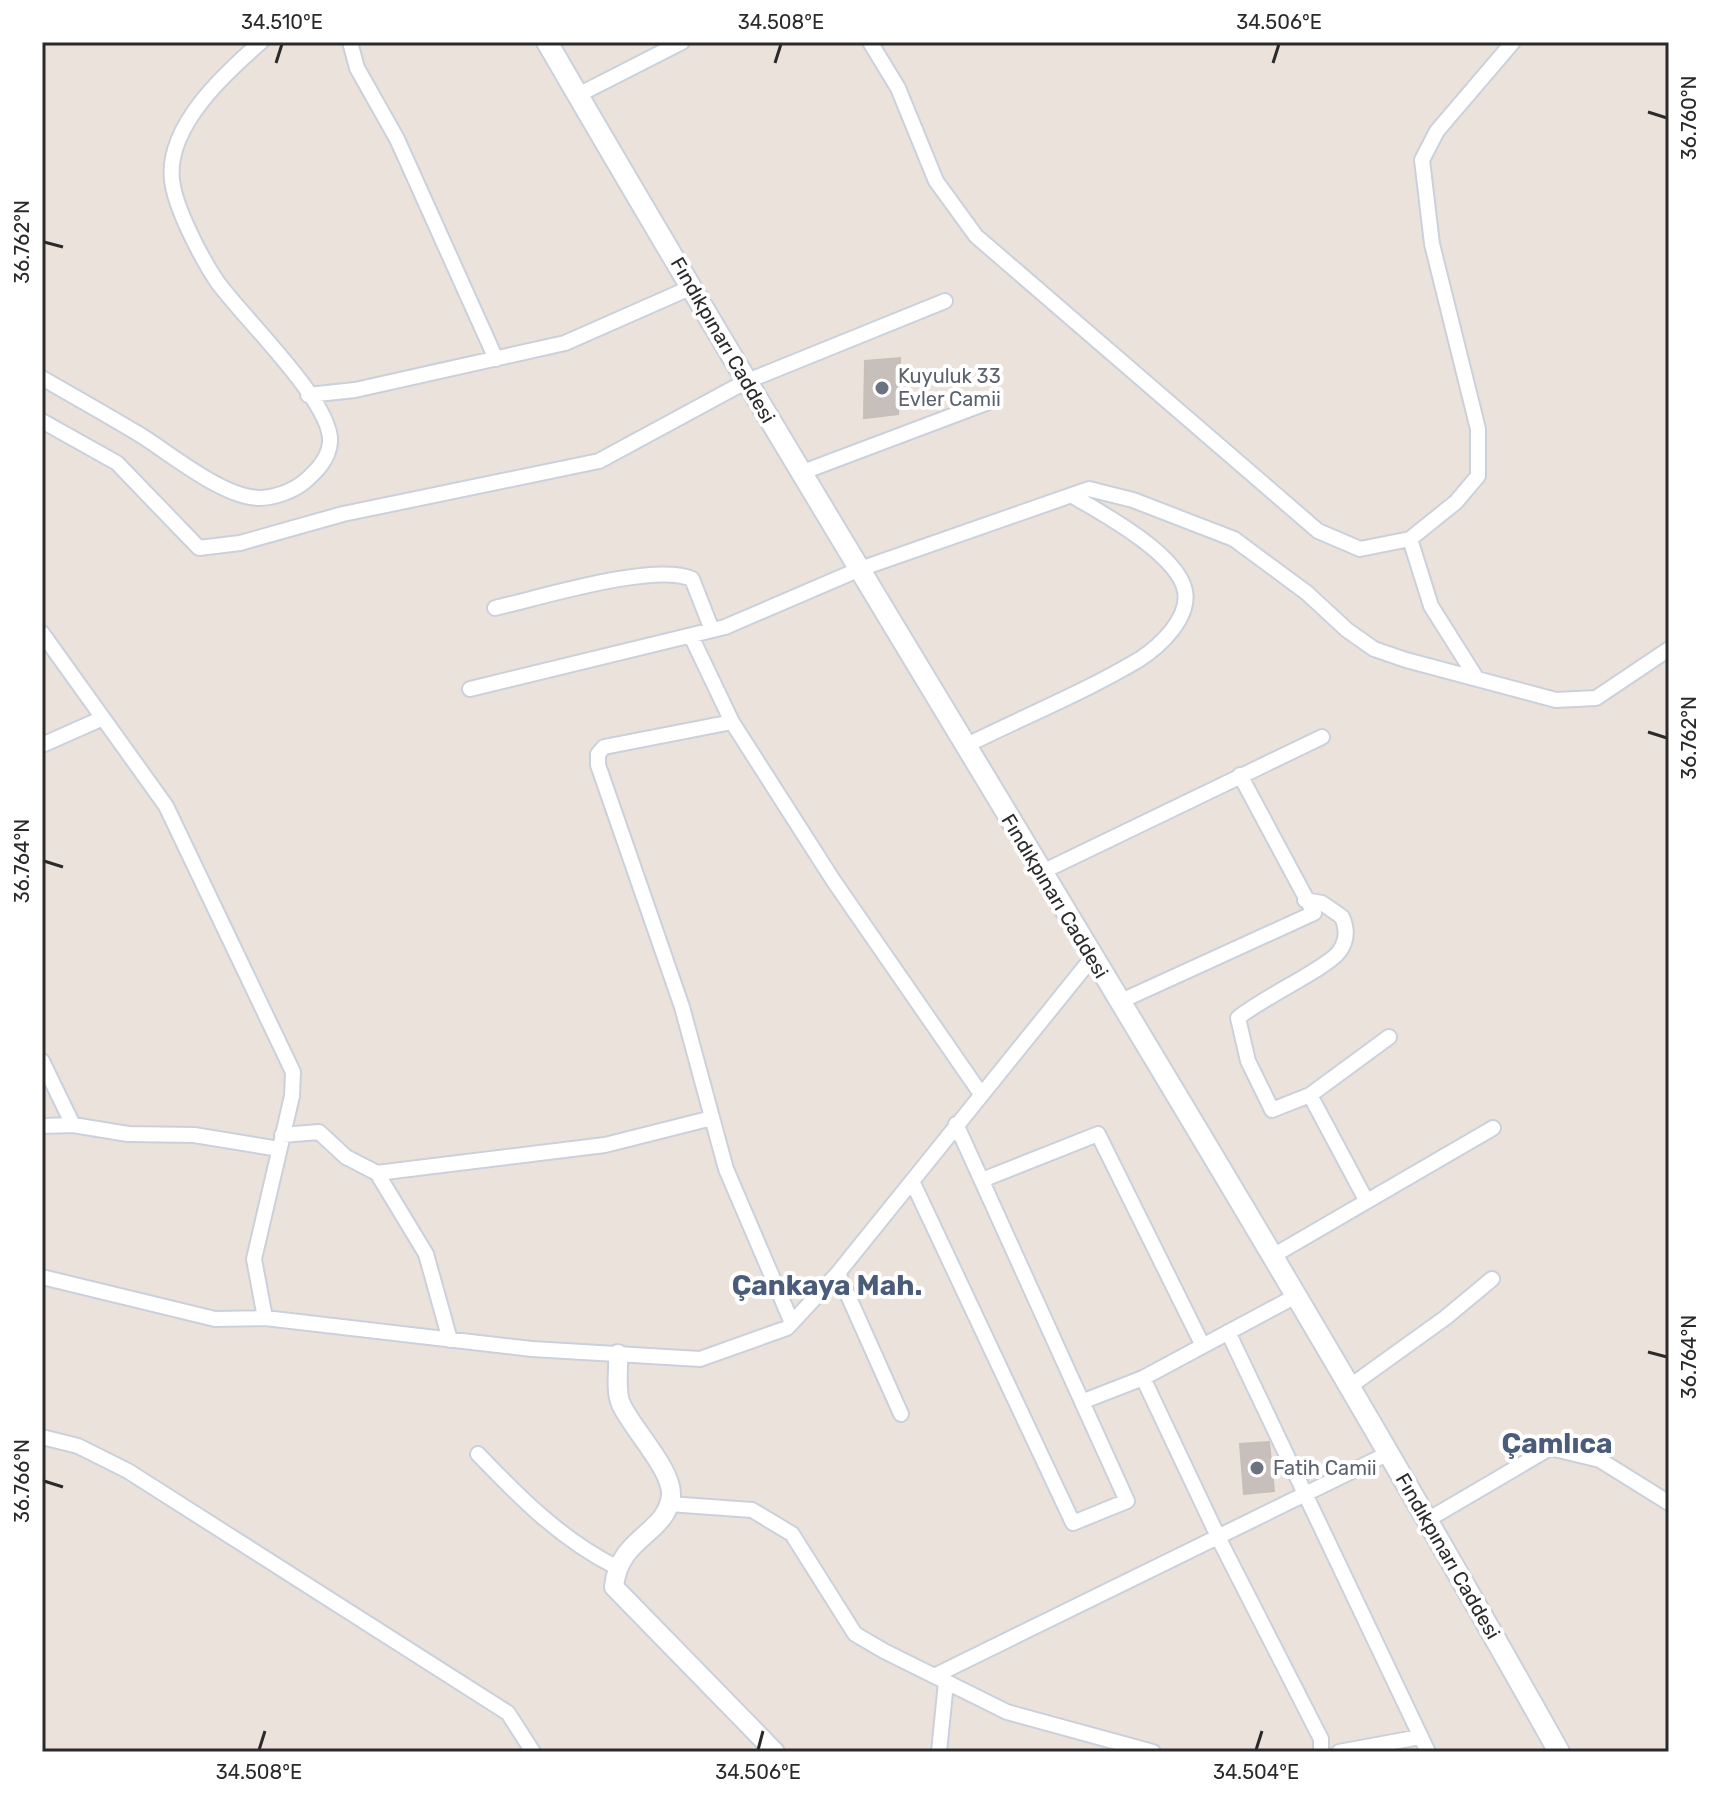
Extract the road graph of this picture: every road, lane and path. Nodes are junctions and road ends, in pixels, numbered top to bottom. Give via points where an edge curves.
1 (261, 42) edge
2 (350, 42) edge
3 (547, 42) edge
4 (682, 42) edge
5 (870, 42) edge
6 (1513, 42) edge
7 (578, 95) junction
8 (692, 287) junction
9 (945, 301) dead end
10 (496, 359) junction
11 (42, 378) edge
12 (745, 382) junction
13 (308, 395) junction
14 (994, 400) dead end
15 (42, 421) edge
16 (803, 472) junction
17 (1071, 495) junction
18 (1410, 539) junction
19 (860, 569) junction
20 (495, 608) dead end
21 (712, 630) junction
22 (42, 633) edge
23 (691, 636) junction
24 (1669, 649) edge
25 (1477, 679) junction
26 (470, 689) dead end
27 (103, 718) junction
28 (732, 722) junction
29 (1322, 737) dead end
30 (42, 745) edge
31 (965, 746) junction
32 (1240, 775) junction
33 (1040, 873) junction
34 (1305, 900) junction
35 (1092, 958) junction
36 (1119, 1002) junction
37 (1389, 1037) dead end
38 (42, 1061) edge
39 (981, 1094) junction
40 (1310, 1095) junction
41 (712, 1118) junction
42 (956, 1124) junction
43 (73, 1125) junction
44 (42, 1126) edge
45 (1493, 1128) dead end
46 (280, 1142) junction
47 (377, 1173) junction
48 (982, 1180) junction
49 (912, 1181) junction
50 (1366, 1200) junction
51 (1271, 1257) junction
52 (838, 1273) junction
53 (42, 1277) edge
54 (1492, 1279) dead end
55 (1294, 1297) junction
56 (265, 1318) junction
57 (792, 1323) junction
58 (1228, 1332) junction
59 (450, 1340) junction
60 (1203, 1346) junction
61 (618, 1354) junction
62 (1143, 1378) junction
63 (1349, 1387) junction
64 (1084, 1401) junction
65 (901, 1414) dead end
66 (42, 1437) edge
67 (1389, 1453) junction
68 (478, 1454) dead end
69 (1305, 1496) junction
70 (1669, 1503) edge
71 (669, 1504) junction
72 (1429, 1519) junction
73 (1219, 1539) junction
74 (616, 1567) junction
75 (940, 1679) junction
76 (1420, 1737) junction
77 (533, 1752) edge
78 (775, 1752) edge
79 (939, 1752) edge
80 (1153, 1752) edge
81 (1321, 1752) edge
82 (1339, 1752) edge
83 (1428, 1752) edge
84 (1559, 1752) edge

1 - 13 street via 190,119 175,147 172,180 181,212 216,280 286,361
2 - 10 street via 357,68 397,139
3 - 7 main road, Fındıkpınarı Caddesi
4 - 7 street
5 - 18 street via 898,88 936,181 976,236 1318,531 1360,549
6 - 18 street via 1437,131 1422,160 1432,244 1478,429 1478,476 1456,502
7 - 8 main road, Fındıkpınarı Caddesi
8 - 10 street via 565,343
8 - 12 main road, Fındıkpınarı Caddesi
9 - 12 street
10 - 13 street
11 - 13 street via 224,488 259,498 294,489 324,461 331,441
12 - 15 street via 599,461 199,548 117,463
12 - 16 main road, Fındıkpınarı Caddesi
14 - 16 street
16 - 19 main road, Fındıkpınarı Caddesi
17 - 19 street
17 - 25 street via 1089,489 1133,500 1234,539 1374,649
17 - 31 street via 1127,529 1172,567 1185,591 1184,610 1141,658
18 - 25 street via 1431,606
19 - 21 street
19 - 31 main road, Fındıkpınarı Caddesi
20 - 21 street via 652,574 680,574 692,579
21 - 23 street
22 - 27 street
23 - 26 street
23 - 28 street
24 - 25 street via 1596,698 1556,700
27 - 30 street
27 - 46 street via 166,806 284,1049 293,1072 292,1096
28 - 39 street
28 - 41 street via 604,747 598,754 682,1007
29 - 32 street
31 - 33 main road, Fındıkpınarı Caddesi
32 - 33 street
32 - 34 street
33 - 35 main road, Fındıkpınarı Caddesi
34 - 36 street via 1314,913
34 - 40 street via 1322,903 1342,917 1346,936 1337,956 1238,1018 1248,1061 1272,1110
35 - 36 main road, Fındıkpınarı Caddesi
35 - 39 street
36 - 51 main road, Fındıkpınarı Caddesi
37 - 40 street
38 - 43 street
39 - 42 street
40 - 50 street
41 - 47 street via 605,1145
41 - 57 street via 726,1169
42 - 48 street
42 - 49 street
43 - 44 street
43 - 46 street via 128,1134
45 - 50 street
46 - 47 street via 319,1132 346,1157
46 - 56 street via 254,1259
47 - 59 street via 426,1254
48 - 60 street via 1098,1134
48 - 64 street
49 - 52 street
49 - 64 street via 1073,1523 1127,1501
50 - 51 street
51 - 55 main road, Fındıkpınarı Caddesi
52 - 57 street
52 - 65 street
53 - 56 street via 215,1319
54 - 63 street
55 - 58 street
55 - 63 main road, Fındıkpınarı Caddesi
56 - 59 street
57 - 61 street via 700,1359
58 - 60 street
58 - 69 street
59 - 61 street
60 - 62 street
61 - 71 street via 619,1400 657,1460 671,1493
62 - 64 street
62 - 73 street
63 - 67 main road, Fındıkpınarı Caddesi
66 - 77 street via 78,1446 128,1471 508,1713
67 - 69 street
67 - 72 main road, Fındıkpınarı Caddesi
68 - 74 street via 523,1501 587,1552
69 - 73 street
69 - 76 street
70 - 72 street via 1600,1460 1550,1448
71 - 74 street via 665,1516 630,1546
71 - 75 street via 752,1510 792,1534 855,1634
72 - 84 main road, Fındıkpınarı Caddesi
73 - 75 street
73 - 81 street via 1321,1739
74 - 78 street via 614,1587
75 - 79 street
75 - 80 street via 1007,1712
76 - 82 street
76 - 83 street

